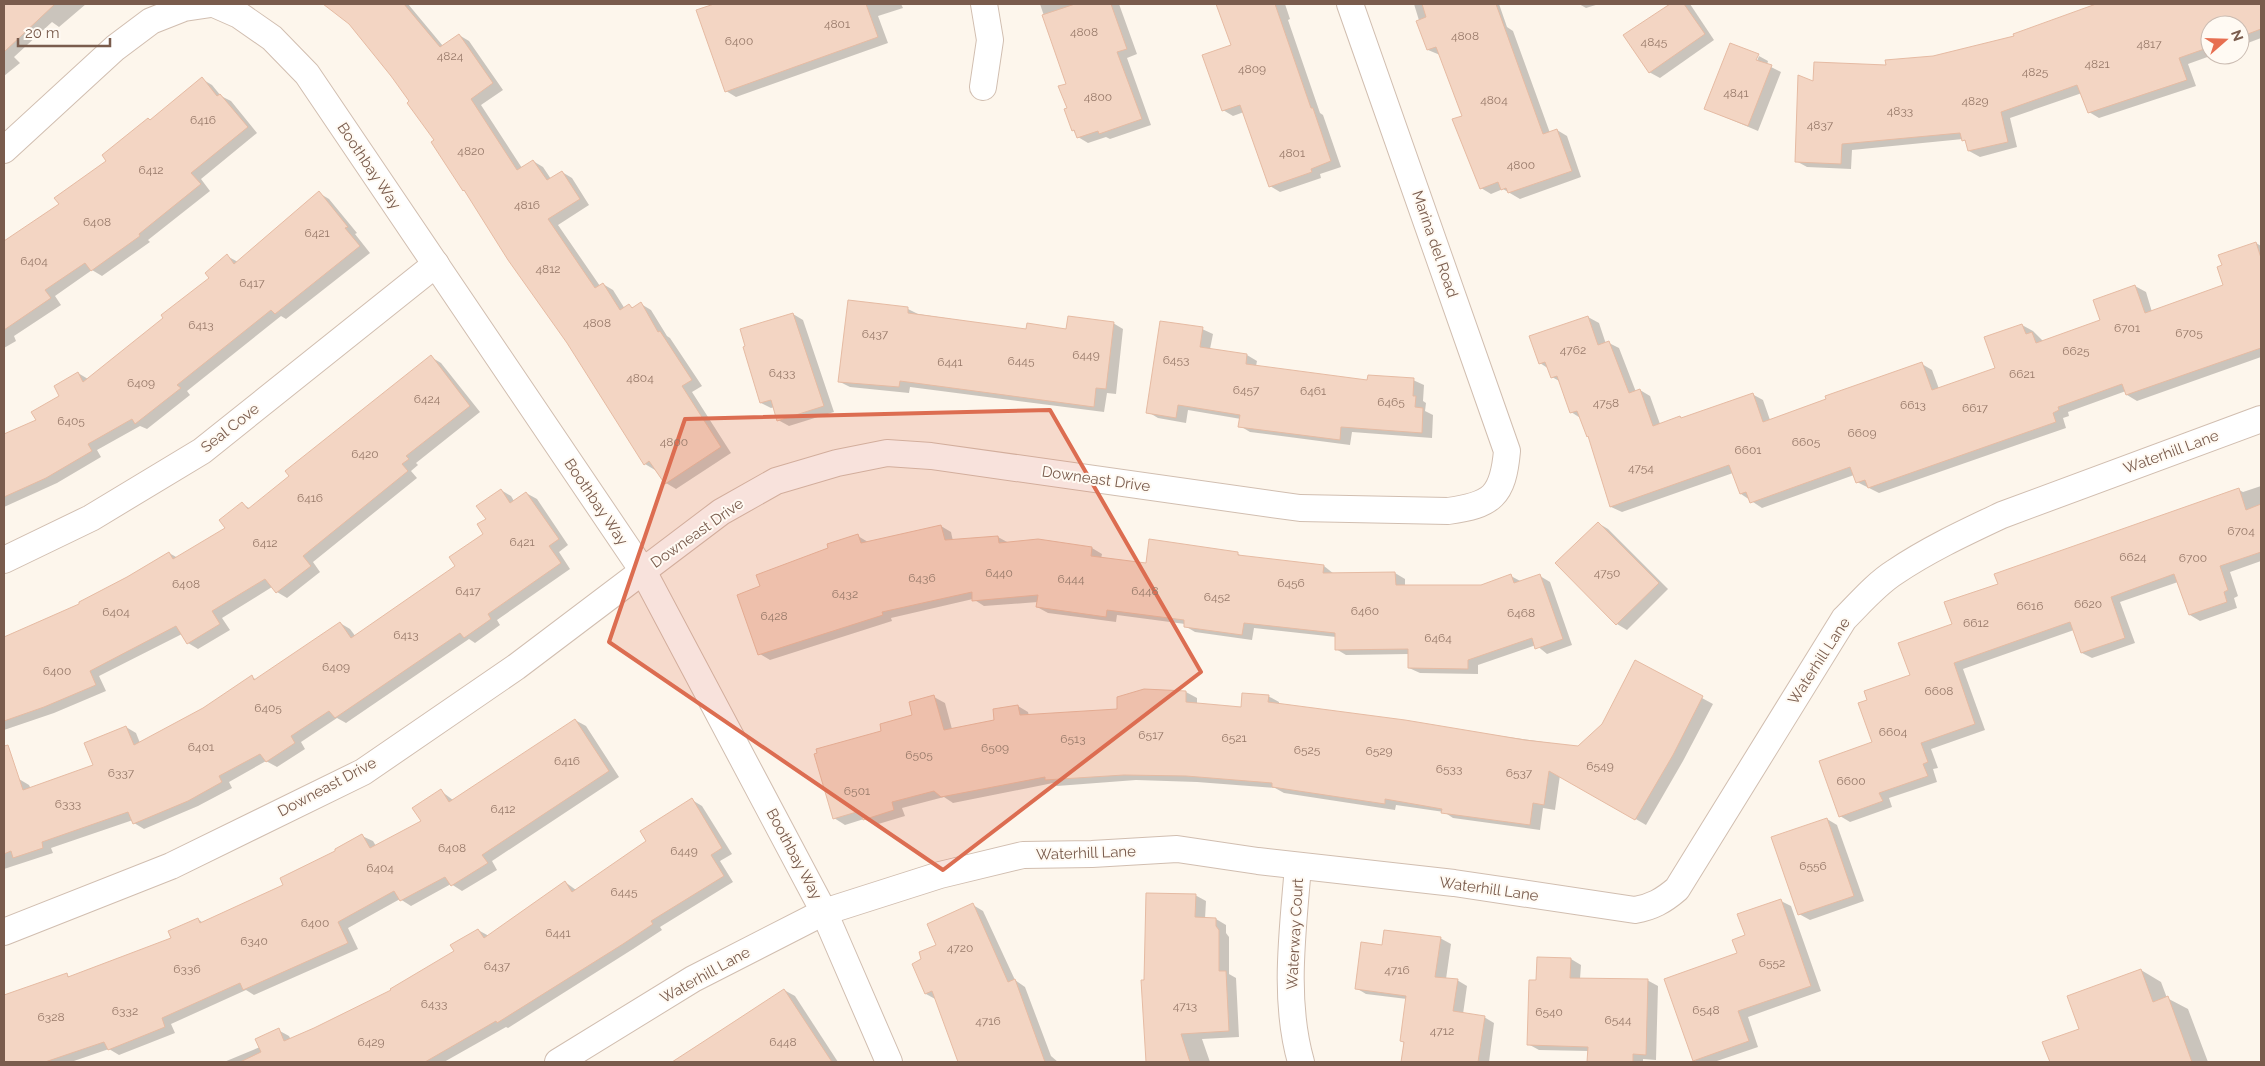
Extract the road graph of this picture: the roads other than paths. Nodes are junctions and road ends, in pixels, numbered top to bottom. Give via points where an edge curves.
1 (213, 4) edge
2 (984, 4) edge
3 (1350, 4) edge
4 (983, 87) dead end
5 (4, 150) edge
6 (436, 264) junction
7 (2261, 419) edge
8 (1501, 486) joint
9 (4, 560) edge
10 (643, 571) junction
11 (1298, 866) junction
12 (824, 912) junction
13 (4, 932) edge
14 (558, 1062) edge
15 (889, 1062) edge
16 (1302, 1062) edge

1 - 5 street via 184,8 151,20 115,48
1 - 6 street, Boothbay Way via 239,15 272,38 307,74
2 - 4 street via 990,40
3 - 8 street, Marina del Road via 1507,451
6 - 9 street, Seal Cove via 202,450 91,518
6 - 10 street, Boothbay Way
7 - 11 street, Waterhill Lane via 2002,515 1894,572 1844,619 1677,889 1650,907 1635,910 1454,883
8 - 10 street, Downeast Drive via 1488,500 1470,508 1448,511 1300,508 940,457 887,453 836,463 776,481 721,512
10 - 12 street, Boothbay Way
10 - 13 street, Downeast Drive via 516,667 363,772 171,866
11 - 12 street, Waterhill Lane via 1176,849 1023,855 940,875
11 - 16 street, Waterway Court via 1290,987 1297,1048
12 - 14 street, Waterhill Lane via 693,979
12 - 15 street, Boothbay Way

